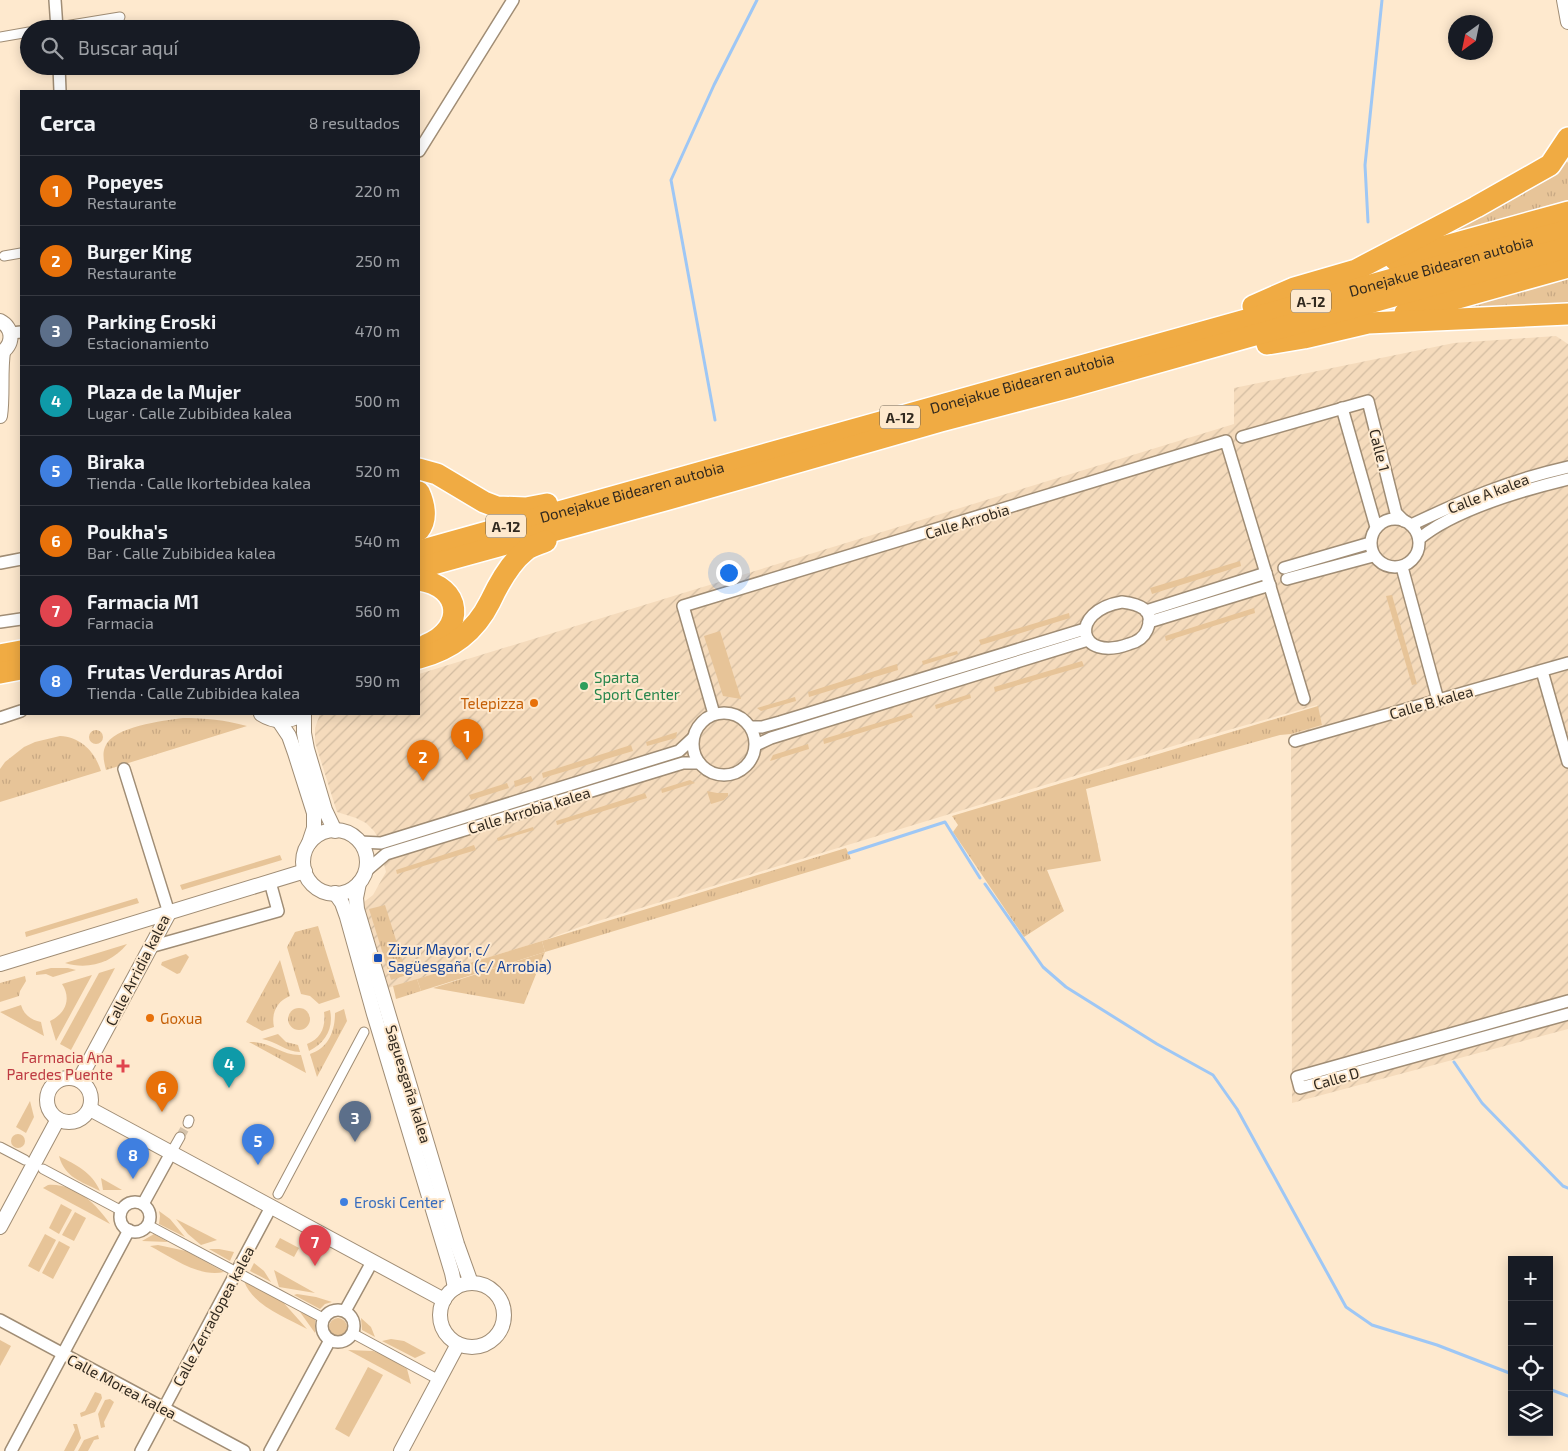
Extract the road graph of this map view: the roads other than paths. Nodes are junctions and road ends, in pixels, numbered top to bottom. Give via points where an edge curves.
1 (56, 0) edge
2 (513, 0) edge
3 (1564, 0) edge
4 (120, 17) dead end
5 (60, 20) edge
6 (102, 20) edge
7 (1568, 22) edge
8 (20, 34) edge
9 (0, 37) edge
10 (59, 75) edge
11 (60, 90) edge
12 (1568, 138) edge
13 (420, 150) edge
14 (1568, 212) edge
15 (1568, 230) edge
16 (1568, 247) edge
17 (20, 253) edge
18 (4, 256) dead end
19 (1568, 267) edge
20 (1356, 270) junction
21 (1568, 314) edge
22 (0, 321) edge
23 (1368, 323) junction
24 (16, 332) edge
25 (1, 353) edge
26 (1173, 358) junction
27 (1054, 373) junction
28 (1342, 408) junction
29 (0, 416) edge
30 (1242, 437) dead end
31 (1568, 468) edge
32 (420, 469) edge
33 (1568, 479) edge
34 (646, 487) junction
35 (420, 495) edge
36 (670, 499) junction
37 (1407, 523) junction
38 (1376, 527) junction
39 (420, 528) edge
40 (1419, 539) junction
41 (1370, 543) junction
42 (420, 551) edge
43 (1373, 556) junction
44 (20, 559) edge
45 (0, 563) edge
46 (1402, 567) junction
47 (420, 568) edge
48 (1266, 573) junction
49 (420, 580) edge
50 (1270, 585) junction
51 (1148, 617) junction
52 (20, 618) edge
53 (0, 622) edge
54 (1087, 635) junction
55 (420, 648) edge
56 (20, 651) edge
57 (0, 656) edge
58 (420, 658) edge
59 (1568, 663) edge
60 (20, 669) edge
61 (1542, 671) junction
62 (0, 673) edge
63 (1304, 699) dead end
64 (1438, 700) junction
65 (20, 705) edge
66 (0, 710) edge
67 (20, 711) edge
68 (714, 714) junction
69 (263, 715) edge
70 (302, 715) edge
71 (304, 715) edge
72 (0, 718) edge
73 (279, 720) junction
74 (751, 726) junction
75 (693, 738) junction
76 (1295, 741) dead end
77 (756, 745) junction
78 (699, 762) junction
79 (1568, 762) edge
80 (124, 769) dead end
81 (334, 831) junction
82 (360, 842) junction
83 (309, 843) junction
84 (305, 872) junction
85 (362, 877) junction
86 (270, 882) junction
87 (334, 893) junction
88 (169, 912) junction
89 (150, 947) junction
90 (0, 964) edge
91 (1568, 1001) edge
92 (1568, 1014) edge
93 (364, 1032) dead end
94 (79, 1080) junction
95 (90, 1109) junction
96 (58, 1119) junction
97 (180, 1137) tunnel mouth
98 (0, 1147) edge
99 (171, 1153) junction
100 (25, 1160) dead end
101 (43, 1169) dead end
102 (278, 1194) dead end
103 (143, 1204) junction
104 (271, 1207) junction
105 (122, 1211) junction
106 (148, 1225) junction
107 (0, 1227) edge
108 (128, 1230) junction
109 (372, 1262) junction
110 (236, 1272) junction
111 (471, 1283) junction
112 (455, 1288) junction
113 (444, 1300) junction
114 (345, 1311) junction
115 (324, 1318) junction
116 (0, 1320) edge
117 (352, 1333) junction
118 (330, 1340) junction
119 (458, 1344) junction
120 (62, 1354) junction
121 (439, 1380) junction
122 (164, 1408) junction
123 (11, 1451) edge
124 (141, 1451) edge
125 (244, 1451) edge
126 (270, 1451) edge
127 (401, 1451) edge

1 - 5 street
2 - 13 street
3 - 7 street
4 - 6 street
8 - 9 street
10 - 11 street
12 - 20 highway via 1550,165
14 - 20 highway
15 - 27 highway, Donejakue Bidearen autobia / A-12
16 - 26 highway, Donejakue Bidearen autobia / A-12
17 - 18 street
19 - 23 highway
20 - 27 highway via 1294,288 1231,316 1072,361
21 - 23 highway
22 - 24 street
23 - 26 highway via 1304,338
24 - 25 street
25 - 29 street
26 - 36 highway, Donejakue Bidearen autobia / A-12 via 941,420
27 - 34 highway, Donejakue Bidearen autobia / A-12
28 - 30 street, Calle 1
28 - 37 street, Calle 1 via 1368,400 1396,513
28 - 38 street, Calle 1
31 - 37 street, Calle A kalea via 1478,494
32 - 34 highway via 437,474 497,506 526,508 603,491
33 - 40 street, Calle A kalea via 1486,504 1432,528
34 - 42 highway, Donejakue Bidearen autobia / A-12
35 - 39 highway via 425,509
36 - 47 highway, Donejakue Bidearen autobia / A-12
36 - 58 highway via 651,509 525,550 498,583 482,616 470,630 447,648
37 - 38 street via 1390,519
37 - 40 street
38 - 41 street
40 - 46 street via 1417,553
41 - 43 street
41 - 43 street via 1286,574
43 - 46 street via 1386,566
44 - 45 street
46 - 64 street
48 - 50 street, Calle Arrobia
48 - 51 street
48 - 68 street, Calle Arrobia via 1226,442 683,606
49 - 55 highway via 430,581 443,589 454,610 451,626 438,640
50 - 51 street
50 - 63 street, Calle Arrobia
51 - 54 street via 1148,629 1140,639 1122,647 1098,648
51 - 54 street via 1136,604 1112,604 1102,607 1088,620
52 - 53 street
54 - 74 street via 762,727
54 - 77 street
56 - 57 highway
59 - 61 street, Calle B kalea
60 - 62 highway
61 - 64 street, Calle B kalea
61 - 79 street
64 - 76 street, Calle B kalea
65 - 66 street
67 - 72 street
68 - 74 street via 734,714
68 - 75 street via 701,724
69 - 73 street
70 - 73 street
71 - 81 street via 307,749
73 - 83 street via 289,736 314,813
74 - 77 street
75 - 78 street
75 - 82 street, Calle Arrobia kalea via 679,751 670,754 381,843
77 - 78 street via 749,764 732,775 713,774
78 - 85 street, Calle Arrobia kalea via 683,764 386,854
80 - 88 street, Calle Arridia kalea
81 - 82 street via 346,832
81 - 83 street via 323,832
82 - 85 street via 366,853
83 - 84 street via 305,853
84 - 86 street
84 - 87 street via 316,887
85 - 87 street via 350,890
85 - 111 street, Saguesgaña kalea via 356,898 357,909
86 - 88 street
86 - 89 street via 278,911
87 - 112 street, Saguesgaña kalea via 347,917
88 - 89 street, Calle Arridia kalea
88 - 90 street
89 - 94 street, Calle Arridia kalea
91 - 92 street, Calle D via 1297,1077 1300,1088
93 - 102 street
94 - 95 street via 90,1093
94 - 96 street via 63,1079 50,1089 48,1106
95 - 96 street via 76,1121
95 - 99 street
96 - 107 street
97 - 99 street
98 - 100 street
99 - 103 street
99 - 104 street
101 - 105 street
103 - 105 street via 134,1202
103 - 106 street via 150,1216
104 - 109 street
104 - 110 street, Calle Zerradopea kalea
105 - 108 street via 121,1220
106 - 108 street via 137,1231
106 - 110 street
108 - 120 street
109 - 113 street
109 - 114 street
110 - 115 street
110 - 122 street, Calle Zerradopea kalea
111 - 112 street
111 - 119 street via 485,1286 498,1298 503,1307 503,1320 500,1331 487,1343 472,1347
112 - 113 street
113 - 119 street via 441,1324
114 - 115 street via 330,1311
114 - 117 street via 352,1318
115 - 118 street via 323,1332
116 - 120 street, Calle Morea kalea
117 - 118 street via 340,1342
117 - 121 street
118 - 126 street
119 - 121 street
120 - 122 street, Calle Morea kalea
120 - 123 street
121 - 127 street
122 - 124 street, Calle Zerradopea kalea
122 - 125 street, Calle Morea kalea

